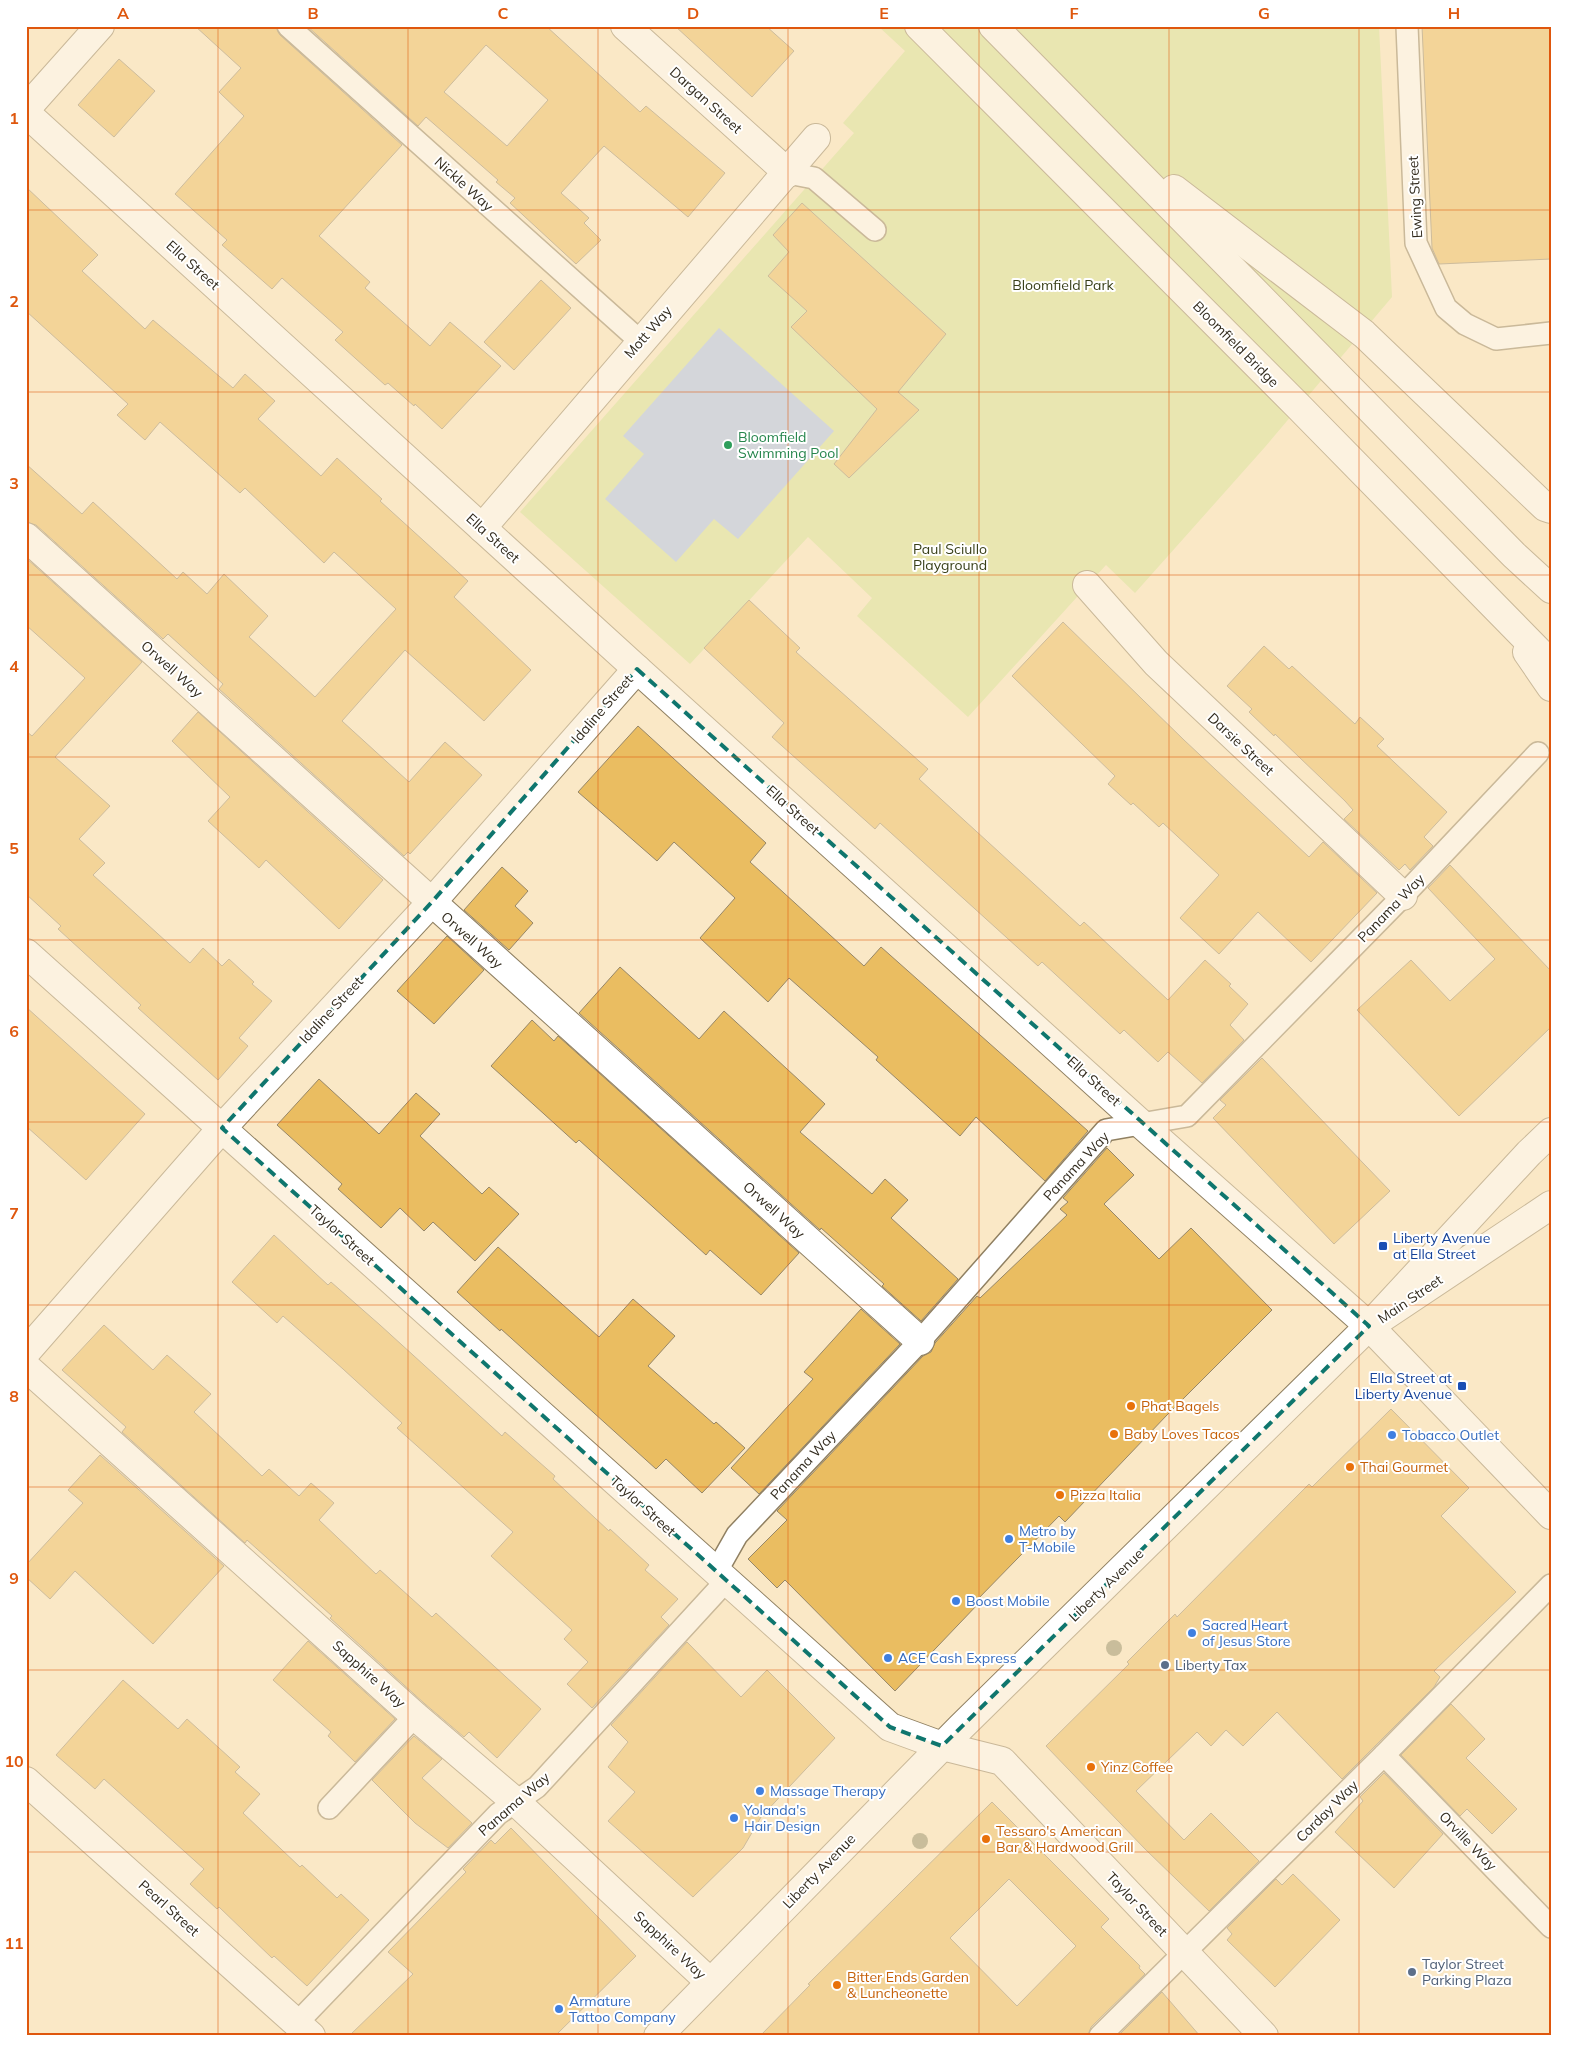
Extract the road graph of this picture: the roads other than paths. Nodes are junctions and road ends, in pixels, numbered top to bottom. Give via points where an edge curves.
1 (100, 26) edge
2 (288, 26) edge
3 (625, 26) edge
4 (919, 26) edge
5 (993, 26) edge
6 (1407, 26) edge
7 (26, 109) edge
8 (26, 113) edge
9 (1095, 128) junction
10 (816, 138) dead end
11 (788, 173) junction
12 (874, 230) dead end
13 (1551, 334) edge
14 (640, 341) junction
15 (1548, 508) edge
16 (482, 528) junction
17 (26, 537) edge
18 (1087, 585) dead end
19 (1551, 589) edge
20 (1504, 617) junction
21 (1551, 664) edge
22 (637, 669) junction
23 (1551, 686) edge
24 (1538, 753) dead end
25 (1403, 896) junction
26 (430, 903) junction
27 (26, 953) edge
28 (1140, 1123) junction
29 (1551, 1126) edge
30 (222, 1128) junction
31 (1551, 1132) edge
32 (1529, 1153) junction
33 (1551, 1205) edge
34 (1369, 1326) junction
35 (920, 1341) junction
36 (26, 1352) edge
37 (26, 1367) edge
38 (1551, 1515) edge
39 (721, 1577) junction
40 (1551, 1584) edge
41 (415, 1716) junction
42 (942, 1746) junction
43 (1384, 1755) junction
44 (26, 1781) edge
45 (516, 1802) junction
46 (330, 1808) dead end
47 (1551, 1928) edge
48 (1183, 1953) junction
49 (710, 1982) junction
50 (304, 2029) edge
51 (658, 2036) edge
52 (1100, 2036) edge
53 (1264, 2036) edge

1 - 7 street
2 - 14 lane, Nickle Way
3 - 11 street, Dargan Street
4 - 20 street, Bloomfield Bridge
5 - 9 street
6 - 13 lane, Ewing Street via 1416,243 1446,308 1465,324 1496,339
8 - 16 street, Ella Street
9 - 15 street via 1364,334
9 - 19 street
10 - 11 street, Mott Way
11 - 12 lane via 814,178
11 - 14 street, Mott Way
14 - 16 street, Mott Way
16 - 22 street, Ella Street
17 - 26 street, Orwell Way
18 - 25 street, Darsie Street via 1156,663
20 - 21 street, Bloomfield Bridge
20 - 23 street
22 - 26 street, Idaline Street
22 - 28 street, Ella Street
24 - 25 lane, Panama Way
25 - 28 lane, Panama Way via 1187,1116
26 - 30 street, Idaline Street
26 - 35 street, Orwell Way
27 - 30 street, Taylor Street
28 - 34 street, Ella Street
28 - 35 lane, Panama Way via 1106,1130
29 - 32 street
30 - 36 street, Idaline Street
30 - 39 street, Taylor Street
31 - 32 street, Liberty Avenue
32 - 34 street, Liberty Avenue
33 - 34 street, Main Street
34 - 38 street, Ella Street
34 - 42 street, Liberty Avenue
35 - 39 lane, Panama Way via 737,1535
37 - 41 street, Sapphire Way
39 - 42 street, Taylor Street via 890,1727
39 - 45 lane, Panama Way via 537,1787
40 - 43 lane, Corday Way
41 - 45 street, Sapphire Way
41 - 46 lane
42 - 48 street, Taylor Street via 1002,1761
42 - 49 street, Liberty Avenue
43 - 47 lane, Orville Way
43 - 48 lane, Corday Way
44 - 50 street, Pearl Street
45 - 49 street, Sapphire Way
45 - 50 lane, Panama Way via 498,1814
48 - 52 lane, Corday Way
48 - 53 street, Taylor Street
49 - 51 street, Liberty Avenue

